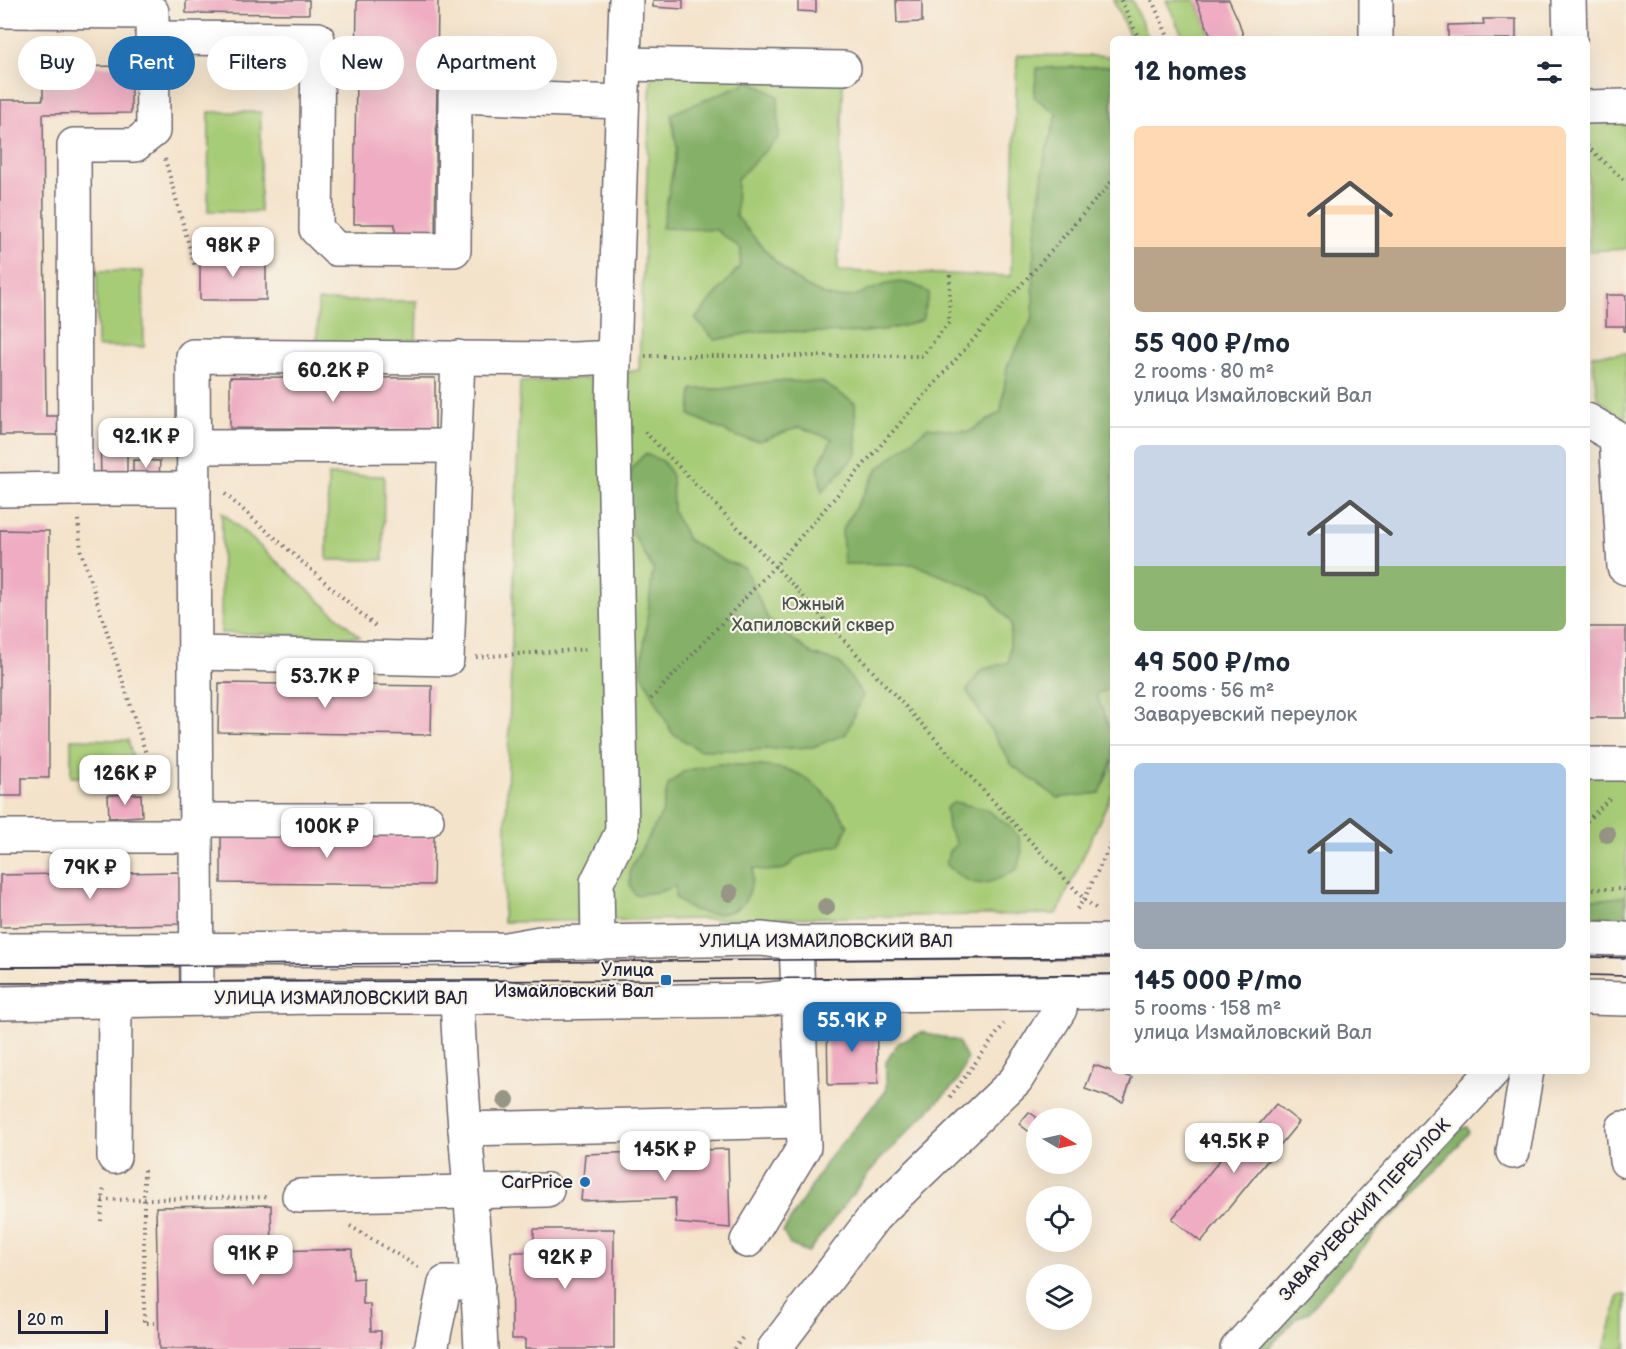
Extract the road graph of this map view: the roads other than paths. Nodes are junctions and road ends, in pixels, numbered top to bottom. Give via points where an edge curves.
1 (626, 0) edge
2 (1376, 0) edge
3 (1569, 0) edge
4 (0, 11) edge
5 (153, 17) edge
6 (1376, 36) edge
7 (1570, 36) edge
8 (624, 64) junction
9 (844, 68) dead end
10 (622, 102) junction
11 (1626, 106) edge
12 (1590, 107) edge
13 (458, 357) junction
14 (614, 357) junction
15 (1590, 422) edge
16 (455, 446) junction
17 (194, 468) junction
18 (75, 489) junction
19 (0, 490) edge
20 (1625, 556) edge
21 (195, 653) junction
22 (1590, 765) edge
23 (1622, 777) edge
24 (427, 820) dead end
25 (196, 828) junction
26 (0, 836) edge
27 (1109, 928) edge
28 (1590, 938) edge
29 (1626, 939) edge
30 (598, 943) junction
31 (796, 943) junction
32 (197, 949) junction
33 (0, 950) edge
34 (1061, 992) junction
35 (1110, 992) edge
36 (798, 996) junction
37 (457, 997) junction
38 (1590, 998) edge
39 (197, 999) junction
40 (1626, 999) edge
41 (115, 1001) junction
42 (0, 1003) edge
43 (1489, 1074) edge
44 (1526, 1074) edge
45 (802, 1121) junction
46 (1626, 1128) edge
47 (465, 1129) junction
48 (1513, 1152) dead end
49 (114, 1157) dead end
50 (1626, 1161) edge
51 (547, 1190) dead end
52 (471, 1191) junction
53 (287, 1197) road end
54 (747, 1241) dead end
55 (478, 1283) junction
56 (431, 1349) edge
57 (481, 1349) edge
58 (774, 1349) edge
59 (1237, 1349) edge

1 - 8 main road
2 - 6 main road
3 - 7 main road
4 - 5 main road
5 - 10 main road via 318,39 316,229 336,249 454,250 455,96
5 - 18 main road via 153,131 135,145 74,145
8 - 9 main road
8 - 10 main road
10 - 14 main road
11 - 12 main road
13 - 14 main road
13 - 16 main road
13 - 17 main road via 193,356
14 - 30 main road via 622,832 597,882
15 - 20 main road via 1617,437
16 - 17 main road
16 - 21 main road via 447,659
17 - 18 main road
17 - 21 main road
18 - 19 main road
21 - 25 main road
22 - 23 main road
24 - 25 main road
25 - 26 main road
25 - 32 main road
27 - 31 main road, УЛИЦА ИЗМАЙЛОВСКИЙ ВАЛ via 1055,941
28 - 29 main road
30 - 31 main road, УЛИЦА ИЗМАЙЛОВСКИЙ ВАЛ via 761,939
30 - 32 main road, УЛИЦА ИЗМАЙЛОВСКИЙ ВАЛ via 540,943 506,948
31 - 36 main road
32 - 33 main road, УЛИЦА ИЗМАЙЛОВСКИЙ ВАЛ
32 - 39 main road
34 - 35 main road, УЛИЦА ИЗМАЙЛОВСКИЙ ВАЛ
34 - 36 main road, УЛИЦА ИЗМАЙЛОВСКИЙ ВАЛ
34 - 58 main road via 1060,1009 1024,1088 874,1217
36 - 37 main road, УЛИЦА ИЗМАЙЛОВСКИЙ ВАЛ via 541,1004
36 - 45 main road
37 - 39 main road, УЛИЦА ИЗМАЙЛОВСКИЙ ВАЛ
37 - 47 main road
38 - 40 main road
39 - 41 main road, УЛИЦА ИЗМАЙЛОВСКИЙ ВАЛ
41 - 42 main road, УЛИЦА ИЗМАЙЛОВСКИЙ ВАЛ
41 - 49 main road
43 - 59 main road, ЗАВАРУЕВСКИЙ ПЕРЕУЛОК
44 - 48 main road
45 - 47 main road
45 - 54 main road via 804,1148
46 - 50 main road
47 - 52 main road
51 - 52 main road
52 - 53 main road
52 - 55 main road
55 - 56 main road via 445,1283
55 - 57 main road

